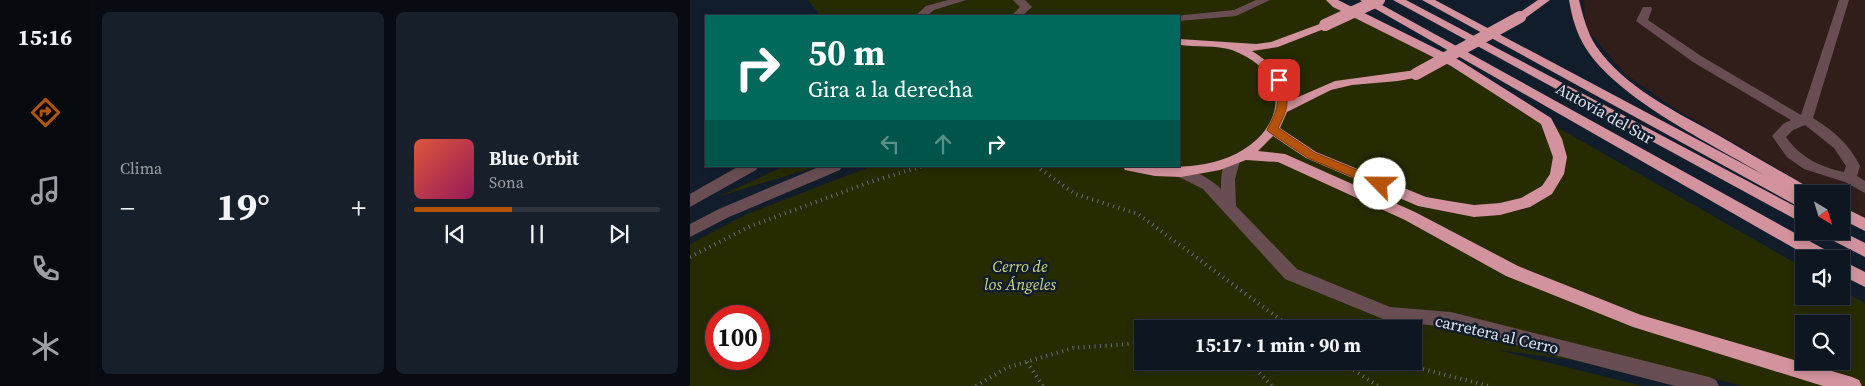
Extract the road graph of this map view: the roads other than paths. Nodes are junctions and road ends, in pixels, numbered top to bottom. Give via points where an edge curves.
1 (961, 0) edge
2 (1018, 0) edge
3 (1265, 0) edge
4 (1331, 0) edge
5 (1365, 0) edge
6 (1379, 0) edge
7 (1398, 0) edge
8 (1426, 0) edge
9 (1545, 0) edge
10 (1574, 0) edge
11 (1844, 0) edge
12 (1648, 9) dead end
13 (922, 15) edge
14 (1017, 15) edge
15 (1180, 18) edge
16 (1180, 42) edge
17 (1230, 45) junction
18 (1282, 110) junction
19 (1803, 120) junction
20 (1272, 130) junction
21 (1237, 158) junction
22 (749, 167) edge
23 (832, 167) edge
24 (1133, 167) edge
25 (1182, 172) junction
26 (1849, 178) junction
27 (1795, 186) edge
28 (1865, 188) edge
29 (1795, 198) edge
30 (690, 201) edge
31 (1229, 205) junction
32 (1795, 213) edge
33 (1850, 217) edge
34 (1865, 225) edge
35 (1850, 227) edge
36 (690, 231) edge
37 (1865, 235) edge
38 (1845, 240) edge
39 (1811, 250) edge
40 (1865, 251) edge
41 (1850, 272) edge
42 (1865, 280) edge
43 (1709, 386) edge
44 (1852, 386) edge

1 - 13 street via 930,8
2 - 14 street via 1027,7
3 - 15 street via 1236,13
4 - 20 highway via 1337,6 1455,63 1546,122 1560,157 1557,174 1547,190 1525,203 1474,211 1448,207 1423,202 1312,156
5 - 39 highway, Autovía del Sur
6 - 17 highway, bridge via 1274,45 1256,48
7 - 32 highway, Autovía del Sur
8 - 29 highway
9 - 18 highway, bridge via 1416,74 1396,80 1342,83 1314,92
10 - 27 highway via 1575,13 1584,34 1597,55 1619,78 1647,101
11 - 19 street
12 - 19 street via 1642,21 1697,59
16 - 17 highway
17 - 18 highway via 1252,54 1279,80
18 - 20 highway
19 - 26 street via 1831,136 1847,150 1853,166
19 - 26 street via 1779,136 1787,150 1818,170
20 - 21 highway
21 - 25 highway
21 - 31 street via 1228,179
21 - 44 highway via 1280,157 1410,216 1512,271 1639,322
22 - 30 street
23 - 36 street
24 - 25 highway via 1147,172
25 - 31 street, carretera al Cerro via 1208,185
26 - 28 street
31 - 43 street, carretera al Cerro via 1291,274 1389,314 1451,320
33 - 34 highway
35 - 37 highway
38 - 40 highway
41 - 42 highway

